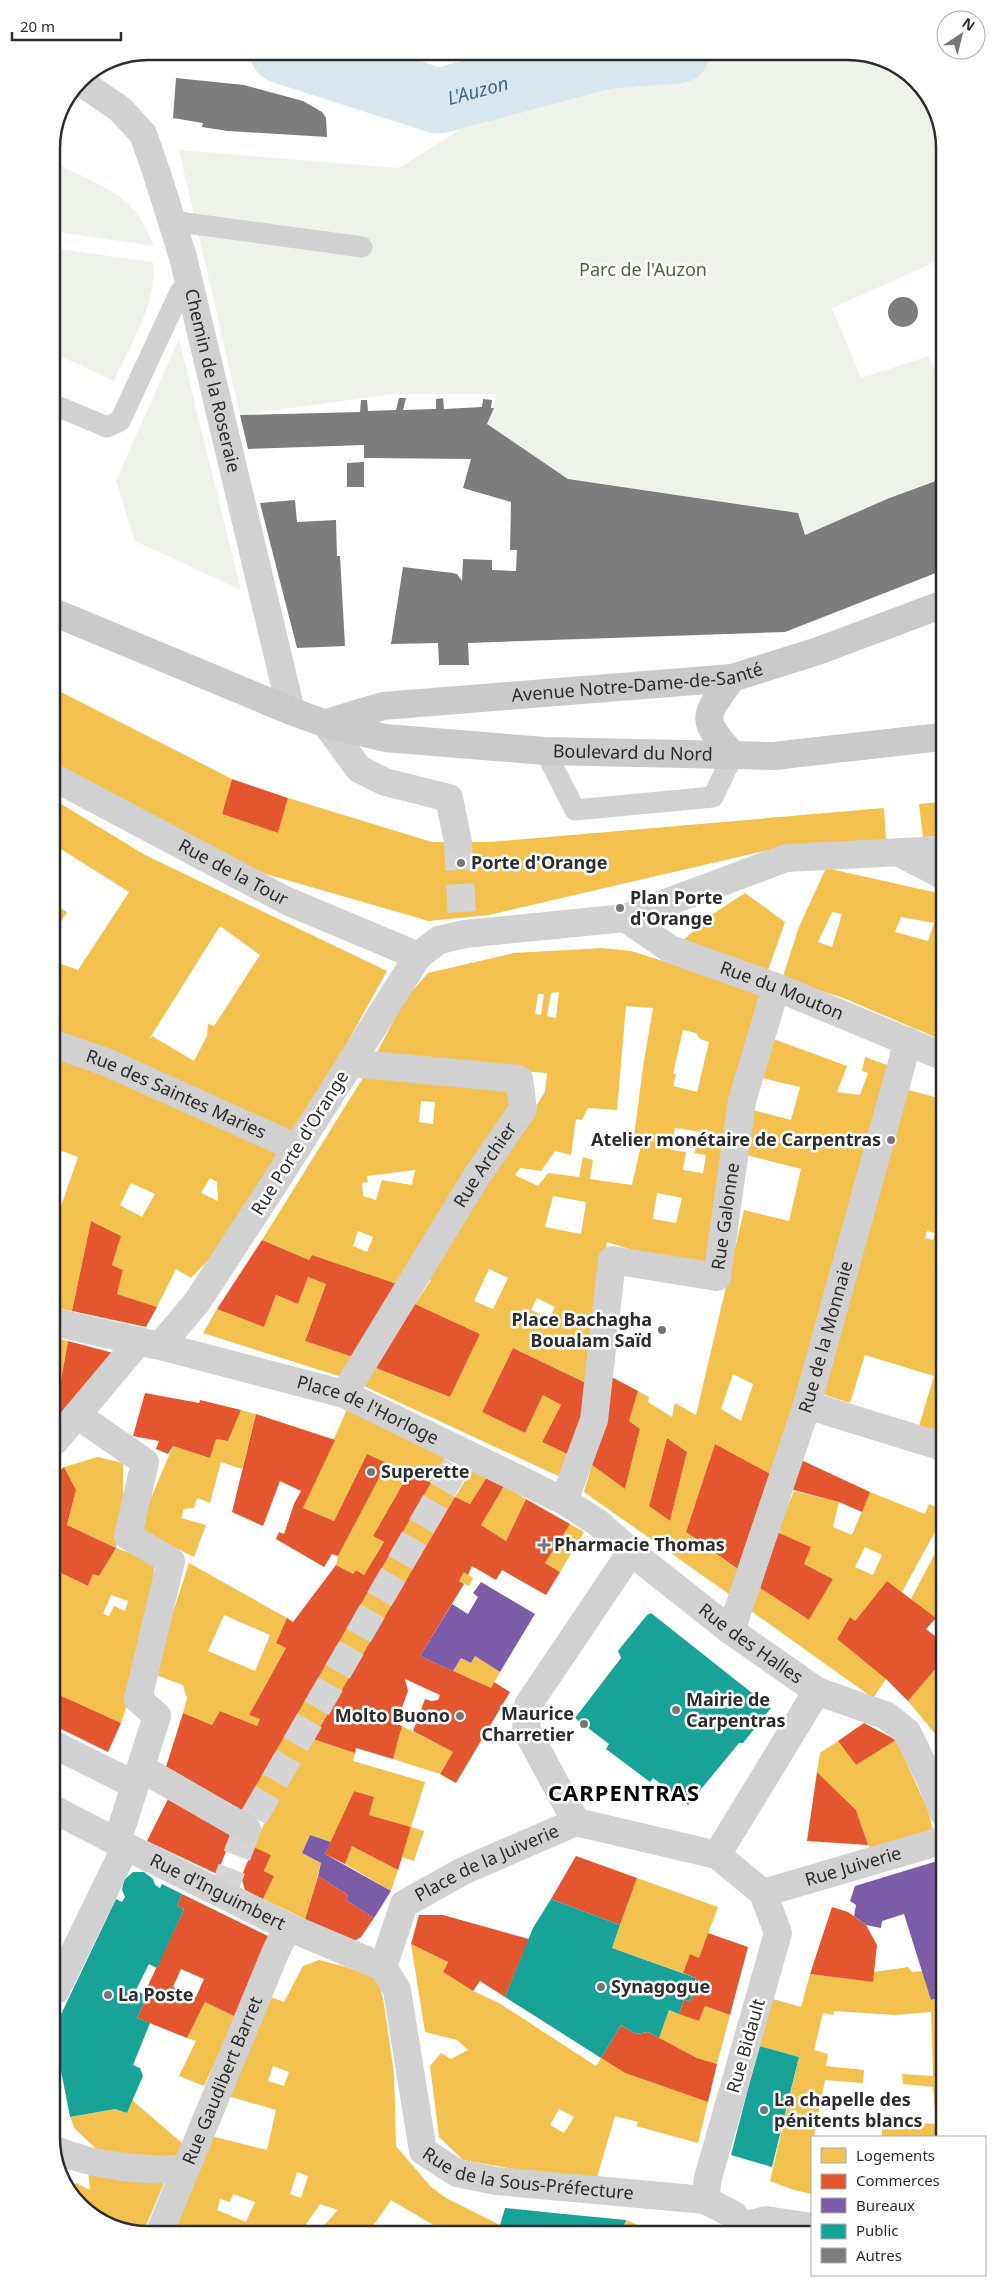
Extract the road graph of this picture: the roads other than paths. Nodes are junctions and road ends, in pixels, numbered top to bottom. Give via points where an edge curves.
1 (86, 86) edge
2 (172, 221) junction
3 (362, 247) dead end
4 (188, 282) junction
5 (60, 407) edge
6 (936, 607) edge
7 (60, 615) edge
8 (732, 678) junction
9 (291, 711) junction
10 (326, 724) junction
11 (936, 738) edge
12 (546, 751) junction
13 (733, 755) junction
14 (60, 781) edge
15 (458, 842) tunnel mouth
16 (936, 850) edge
17 (898, 852) junction
18 (936, 872) edge
19 (626, 918) junction
20 (428, 948) junction
21 (776, 986) junction
22 (908, 1041) junction
23 (60, 1046) edge
24 (936, 1053) edge
25 (350, 1063) junction
26 (297, 1148) junction
27 (60, 1323) edge
28 (150, 1344) junction
29 (344, 1394) junction
30 (807, 1405) junction
31 (77, 1415) junction
32 (60, 1434) edge
33 (936, 1445) edge
34 (564, 1501) junction
35 (632, 1552) junction
36 (731, 1631) junction
37 (817, 1691) junction
38 (60, 1747) edge
39 (936, 1770) edge
40 (138, 1776) junction
41 (60, 1813) edge
42 (576, 1822) junction
43 (247, 1829) dead end
44 (936, 1842) edge
45 (122, 1844) junction
46 (717, 1856) junction
47 (763, 1893) junction
48 (288, 1927) junction
49 (383, 1967) junction
50 (60, 1981) edge
51 (62, 2152) edge
52 (186, 2168) junction
53 (705, 2200) junction
54 (162, 2226) edge
55 (740, 2226) edge
56 (747, 2226) edge
57 (805, 2226) edge

1 - 2 street, Chemin de la Roseraie via 120,109 143,134
2 - 3 lane
2 - 4 street, Chemin de la Roseraie
4 - 5 lane via 180,292 120,421 107,427
4 - 9 street, Chemin de la Roseraie
6 - 8 main road, Avenue Notre-Dame-de-Santé via 818,651
7 - 9 main road, Boulevard du Nord
8 - 10 main road, Avenue Notre-Dame-de-Santé via 384,706
8 - 13 main road via 710,708 708,722
9 - 10 main road, Boulevard du Nord
10 - 12 main road, Boulevard du Nord via 385,738
10 - 15 street via 359,769 384,782 449,798
11 - 13 main road, Boulevard du Nord via 774,756
12 - 13 main road, Boulevard du Nord
12 - 13 lane via 574,810 713,797
14 - 20 street, Rue de la Tour via 287,901
16 - 17 street
17 - 18 street
17 - 19 street via 786,858
19 - 20 street via 463,927
19 - 21 street, Rue du Mouton via 670,949
20 - 25 street, Rue Porte d'Orange
21 - 22 street, Rue du Mouton
21 - 34 street, Rue Galonne via 742,1101 717,1277 612,1260 594,1420
22 - 24 street, Rue du Mouton
22 - 30 street, Rue de la Monnaie
23 - 26 street, Rue des Saintes Maries via 106,1062
25 - 26 street, Rue Porte d'Orange
25 - 29 street, Rue Archier via 519,1079 523,1109 476,1177
26 - 28 street, Rue Porte d'Orange via 197,1302
27 - 28 street, Place de l'Horloge
28 - 29 street, Place de l'Horloge
28 - 31 street, Rue Porte d'Orange
29 - 34 street, Place de l'Horloge
30 - 33 street
30 - 36 street, Rue de la Monnaie
31 - 32 street, Rue Porte d'Orange
31 - 40 street via 146,1462 128,1536 171,1561 138,1699 157,1716
34 - 35 street, Rue des Halles via 597,1522
35 - 36 street, Rue des Halles
35 - 42 street via 528,1705 526,1729
36 - 37 street, Rue des Halles
37 - 39 street, Rue des Halles via 886,1716 907,1732
37 - 46 street
38 - 40 street
40 - 43 street
40 - 45 street
41 - 45 street, Rue d'Inguimbert
42 - 46 street
42 - 49 street, Place de la Juiverie via 463,1871 404,1904
44 - 47 street, Rue Juiverie
45 - 48 street, Rue d'Inguimbert
45 - 50 street
46 - 47 street
47 - 53 street, Rue Bidault via 778,1933 708,2178
48 - 49 street, Rue d'Inguimbert
48 - 52 street, Rue Gaudibert Barret
49 - 53 street, Rue de la Sous-Préfecture via 397,1990 423,2151 457,2173 496,2181
51 - 52 street via 136,2168
52 - 54 street, Rue Gaudibert Barret
53 - 55 street via 734,2215
56 - 57 street via 766,2220

